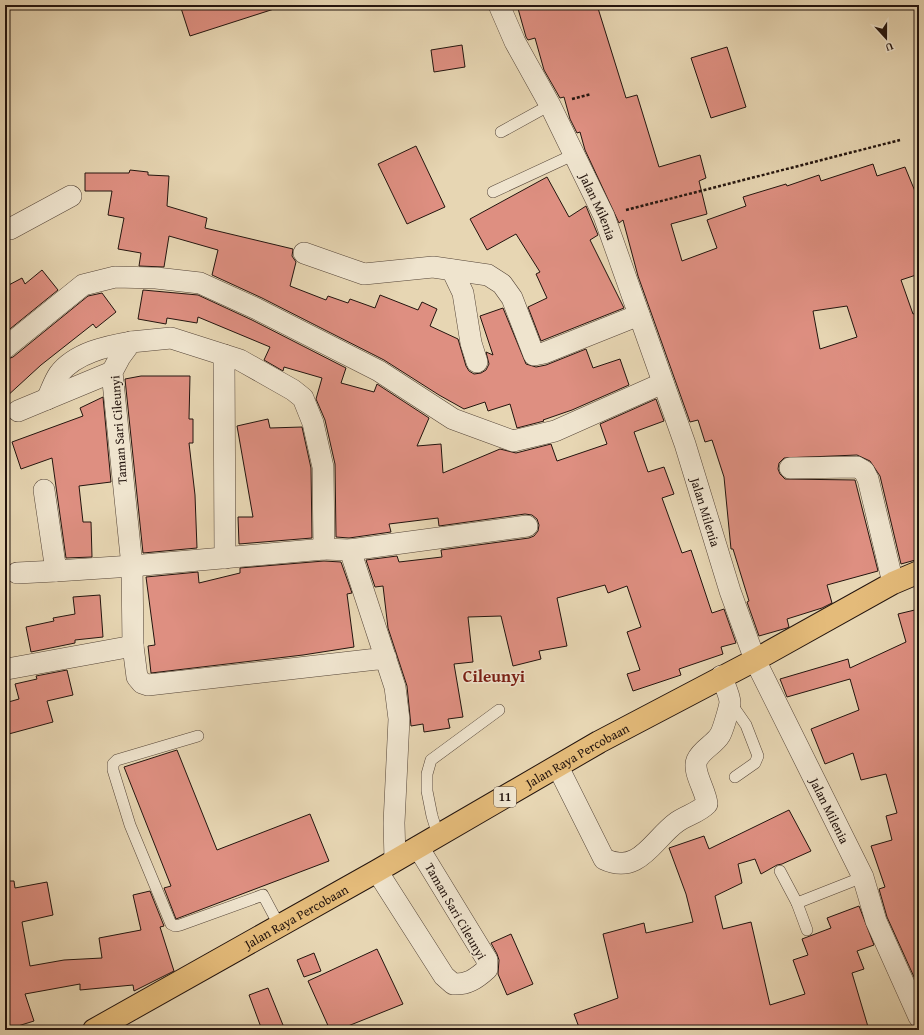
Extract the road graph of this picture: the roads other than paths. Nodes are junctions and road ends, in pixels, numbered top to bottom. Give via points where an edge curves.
1 (499, 5) edge
2 (550, 105) junction
3 (501, 132) dead end
4 (575, 154) junction
5 (493, 192) dead end
6 (72, 196) dead end
7 (5, 228) edge
8 (304, 253) dead end
9 (452, 270) junction
10 (639, 315) junction
11 (131, 342) junction
12 (5, 348) edge
13 (224, 355) junction
14 (477, 362) dead end
15 (112, 372) junction
16 (662, 383) junction
17 (47, 399) junction
18 (18, 411) dead end
19 (790, 468) dead end
20 (44, 490) dead end
21 (527, 526) dead end
22 (324, 549) junction
23 (350, 550) junction
24 (225, 558) junction
25 (132, 566) junction
26 (56, 571) junction
27 (919, 572) edge
28 (17, 573) dead end
29 (893, 583) junction
30 (133, 646) junction
31 (386, 658) junction
32 (755, 660) junction
33 (7, 669) dead end
34 (721, 676) junction
35 (730, 702) junction
36 (499, 710) dead end
37 (198, 736) dead end
38 (558, 767) junction
39 (735, 777) dead end
40 (438, 835) junction
41 (418, 847) junction
42 (386, 865) junction
43 (780, 871) dead end
44 (863, 877) junction
45 (797, 903) junction
46 (279, 925) junction
47 (807, 930) dead end
48 (919, 1017) edge
49 (94, 1030) edge

1 - 2 street, Jalan Milenia
2 - 3 lane
2 - 4 street, Jalan Milenia
4 - 5 lane
4 - 10 street, Jalan Milenia via 604,216
6 - 7 street via 10,228
8 - 9 street via 364,274 433,266
9 - 10 street via 488,275 502,284 512,298 534,355
9 - 14 street via 463,293 471,343
10 - 16 street, Jalan Milenia
11 - 13 street via 171,338
11 - 15 street, Taman Sari Cileunyi
11 - 17 street via 108,346 66,366 58,375
12 - 16 street via 83,285 116,278 156,278 200,283 257,309 379,371 453,419 513,441 555,431
13 - 22 street via 240,360 303,398 313,423 323,467
13 - 24 street
15 - 17 street
15 - 25 street, Taman Sari Cileunyi
16 - 32 street, Jalan Milenia via 685,444 730,591
17 - 18 street
19 - 29 street via 857,467 864,471
20 - 26 street
21 - 23 street
22 - 23 street
22 - 24 street
23 - 31 street
24 - 25 street
25 - 26 street
25 - 30 street, Taman Sari Cileunyi
26 - 28 street
27 - 29 highway, Jalan Raya Percobaan / 11
29 - 32 highway, Jalan Raya Percobaan / 11
30 - 31 street, Taman Sari Cileunyi via 138,677 142,683 148,685
30 - 33 street
31 - 42 street via 395,687 399,719 394,823
32 - 34 highway, Jalan Raya Percobaan / 11
32 - 44 street, Jalan Milenia
34 - 35 street
34 - 38 highway, Jalan Raya Percobaan / 11
35 - 38 street via 720,735 696,761 696,771 707,804 701,810 678,821 654,846 624,865 604,859
35 - 39 lane via 746,725 758,756 755,763
36 - 40 lane via 431,760 427,774 427,791
37 - 46 lane via 117,760 113,764 130,825 171,924 180,925 263,895
38 - 40 highway, Jalan Raya Percobaan / 11
40 - 41 highway, Jalan Raya Percobaan / 11
41 - 42 highway, Jalan Raya Percobaan / 11
41 - 42 street, Taman Sari Cileunyi via 487,960 487,969 464,985 453,984 444,976
42 - 46 highway, Jalan Raya Percobaan / 11
43 - 45 lane
44 - 45 lane
44 - 48 street, Jalan Milenia via 876,921
45 - 47 lane
46 - 49 highway, Jalan Raya Percobaan / 11

